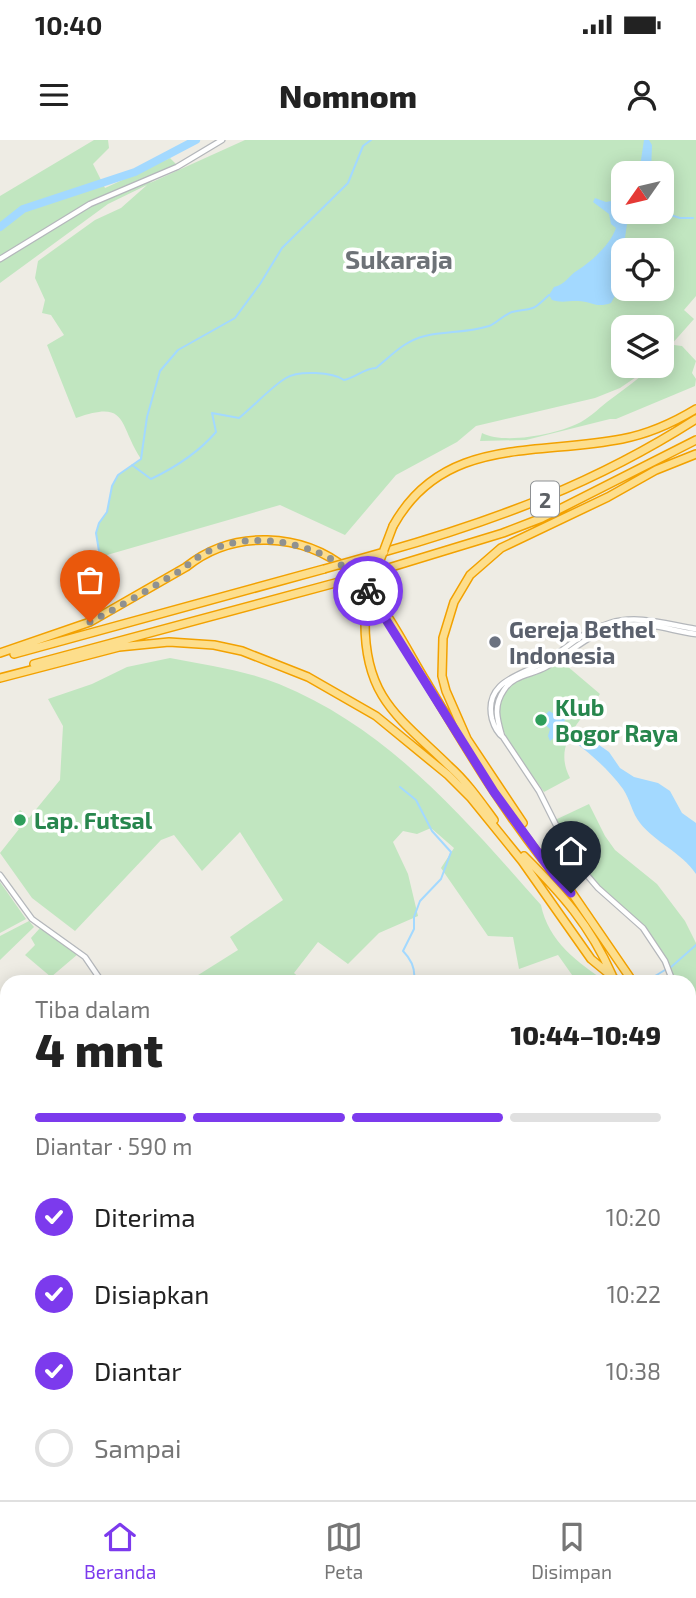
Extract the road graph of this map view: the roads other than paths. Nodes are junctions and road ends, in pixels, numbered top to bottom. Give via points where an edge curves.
1 (222, 140) edge
2 (0, 259) edge
3 (696, 409) edge
4 (696, 419) edge
5 (696, 440) edge
6 (696, 454) edge
7 (696, 632) edge
8 (0, 655) edge
9 (0, 676) edge
10 (0, 875) edge
11 (571, 893) junction
12 (97, 975) edge
13 (609, 975) edge
14 (612, 975) edge
15 (628, 975) edge
16 (671, 975) edge

1 - 2 street via 177,167 90,204
3 - 14 highway, bridge via 626,438 465,461 427,483 393,526 376,571 365,623 369,666 383,699 402,723 462,778 511,842 565,897
4 - 8 highway, 2, bridge via 618,465 472,527
5 - 9 highway, 2, bridge via 578,501 503,533
6 - 11 highway via 501,548 471,575 448,619 442,676 455,716
7 - 16 street via 629,619 611,622 582,634 545,662 515,675 499,688 491,714 497,732 539,791 580,867 643,928
8 - 11 highway via 90,622 227,544 278,540 315,550 350,571 375,600 494,792
9 - 13 highway via 119,647 169,642 242,651 308,677 376,716 448,775 522,861 591,959
10 - 12 street via 32,919 85,957
11 - 15 highway

